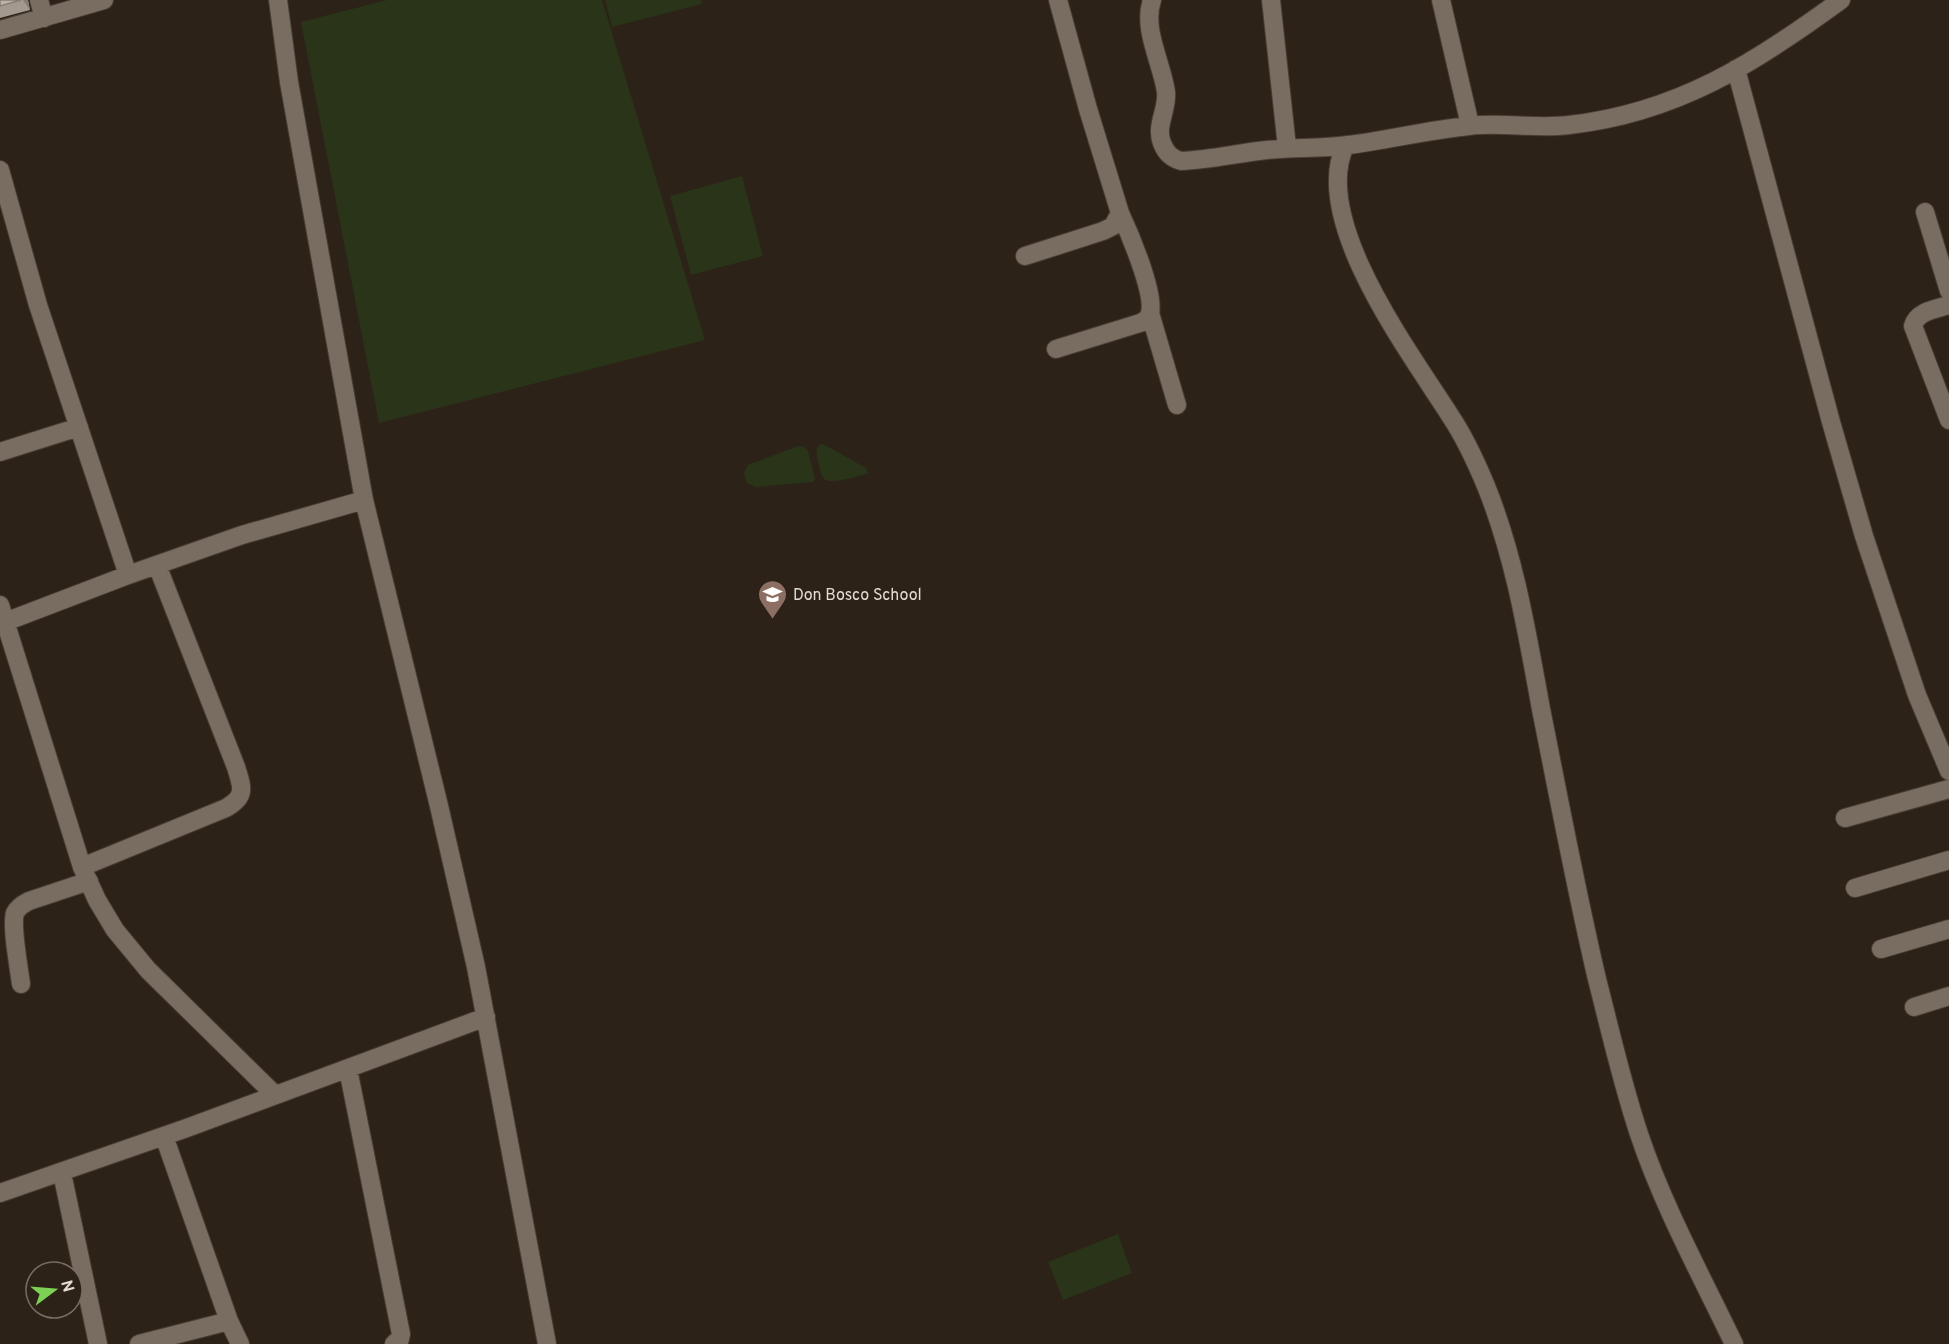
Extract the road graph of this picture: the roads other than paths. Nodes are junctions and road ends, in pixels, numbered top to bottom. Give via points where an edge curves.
1 (39, 0) edge
2 (104, 0) edge
3 (278, 0) edge
4 (1059, 0) edge
5 (1152, 0) edge
6 (1271, 0) edge
7 (1441, 0) edge
8 (1841, 0) edge
9 (44, 18) junction
10 (0, 30) edge
11 (1737, 69) junction
12 (1470, 125) junction
13 (1345, 146) junction
14 (1287, 147) junction
15 (0, 170) edge
16 (1925, 212) dead end
17 (1120, 213) junction
18 (1025, 256) dead end
19 (1949, 291) edge
20 (1949, 305) edge
21 (1150, 313) junction
22 (1056, 349) dead end
23 (1177, 405) dead end
24 (1949, 420) edge
25 (79, 427) junction
26 (0, 452) edge
27 (364, 500) junction
28 (157, 565) junction
29 (128, 575) junction
30 (3, 614) edge
31 (1949, 771) edge
32 (1949, 789) edge
33 (1845, 818) dead end
34 (1949, 860) edge
35 (86, 874) junction
36 (1855, 888) dead end
37 (1949, 929) edge
38 (1881, 949) dead end
39 (21, 984) dead end
40 (1949, 996) edge
41 (1914, 1007) dead end
42 (486, 1017) junction
43 (348, 1069) junction
44 (275, 1095) junction
45 (164, 1136) junction
46 (62, 1173) junction
47 (0, 1193) edge
48 (229, 1321) junction
49 (98, 1344) edge
50 (139, 1344) edge
51 (240, 1344) edge
52 (394, 1344) edge
53 (547, 1344) edge
54 (1734, 1344) edge

1 - 9 street
2 - 9 street
3 - 27 street via 289,82
4 - 17 street
5 - 14 street via 1149,9 1153,42 1166,92 1160,134 1166,152 1181,161
6 - 14 street
7 - 12 street
8 - 11 street
9 - 10 street
11 - 12 street via 1686,96 1599,121
11 - 31 street via 1864,536 1917,695
12 - 13 street
13 - 14 street
13 - 54 street via 1339,158 1337,191 1361,268 1407,351 1453,420 1501,523 1515,572 1597,978 1621,1073 1639,1135
15 - 25 street via 38,304
16 - 19 street
17 - 18 street via 1113,226 1103,231
17 - 21 street via 1140,262
20 - 24 street via 1920,315 1913,326
21 - 22 street via 1140,323
21 - 23 street
25 - 26 street
25 - 29 street
27 - 28 street via 242,535
27 - 42 street via 440,806
28 - 29 street
28 - 35 street via 236,767 242,793 226,808
29 - 30 street
30 - 35 street
32 - 33 street
34 - 36 street
35 - 39 street via 16,911 14,926
35 - 44 street via 115,930 148,970
37 - 38 street
40 - 41 street
42 - 43 street
42 - 53 street
43 - 44 street
43 - 52 street via 401,1334
44 - 45 street
45 - 46 street
45 - 48 street
46 - 47 street
46 - 49 street
48 - 50 street
48 - 51 street

